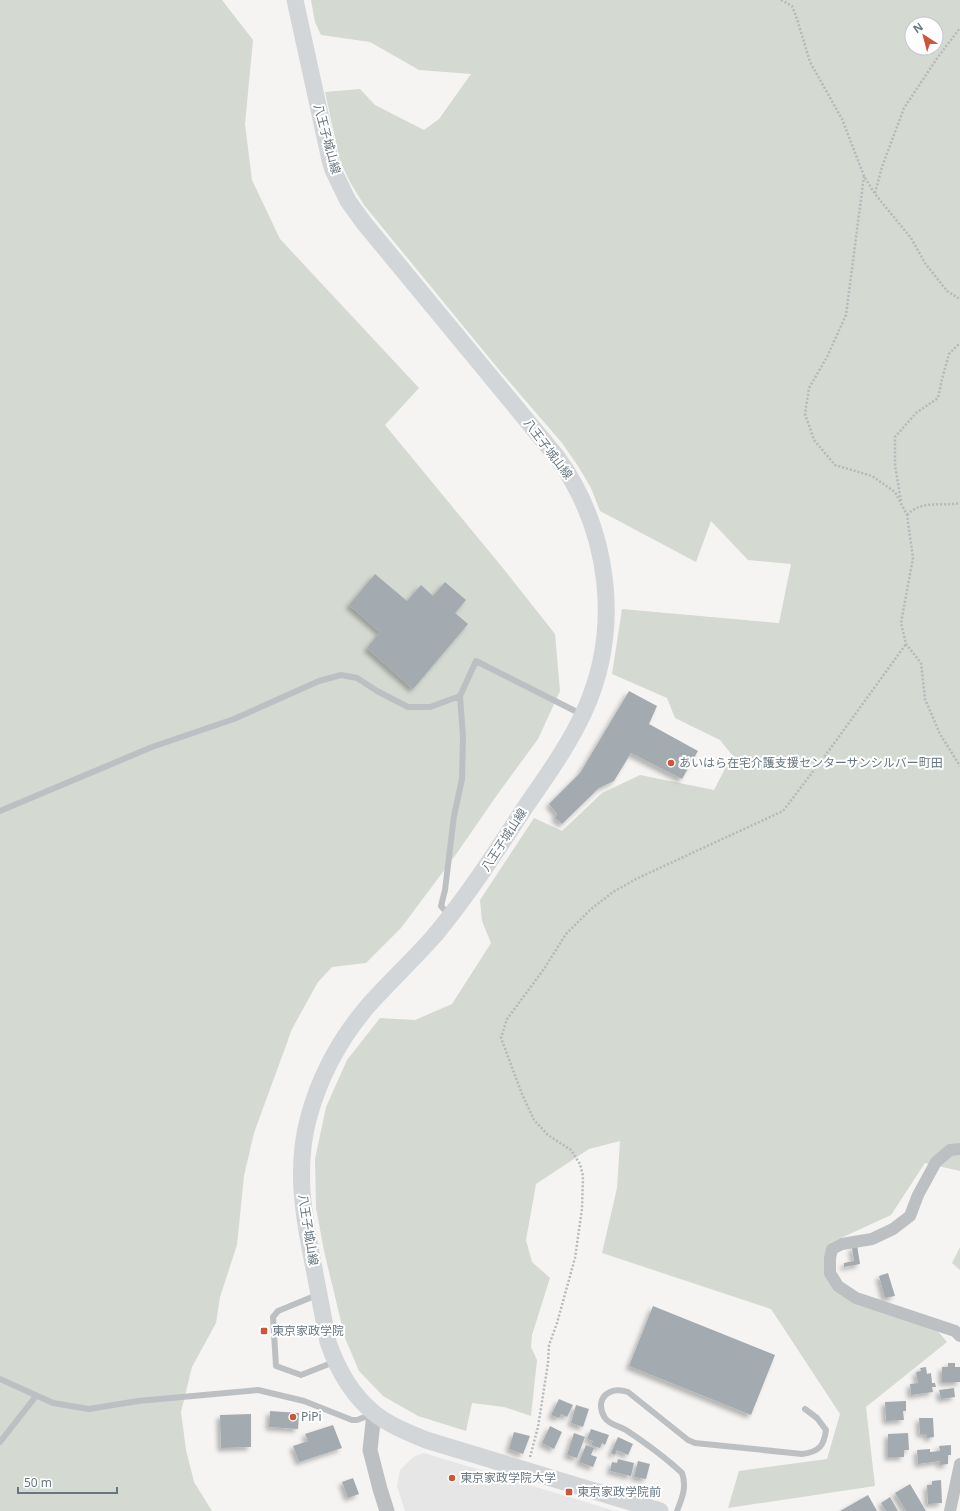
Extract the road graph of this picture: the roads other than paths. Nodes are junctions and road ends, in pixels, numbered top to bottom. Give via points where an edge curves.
1 (295, 0) edge
2 (460, 696) junction
3 (583, 715) junction
4 (0, 811) edge
5 (451, 916) junction
6 (960, 1149) edge
7 (319, 1295) junction
8 (960, 1336) edge
9 (336, 1362) junction
10 (0, 1379) edge
11 (36, 1396) junction
12 (806, 1409) dead end
13 (374, 1413) junction
14 (0, 1442) edge
15 (960, 1464) edge
16 (387, 1511) edge
17 (660, 1511) edge
18 (677, 1511) edge
19 (950, 1511) edge

1 - 3 main road, 八王子城山線 via 325,141 333,170 348,201 557,457 570,475 590,518 604,568 607,610 598,674
2 - 3 lane via 476,661
2 - 4 lane via 430,706 408,708 357,678 341,675 319,681 234,719 152,747
2 - 5 lane via 463,736 462,779 441,906
3 - 5 main road, 八王子城山線 via 566,746 485,870
5 - 7 main road, 八王子城山線 via 367,1007 345,1035 317,1090 304,1139 301,1188 303,1214
6 - 8 street via 950,1150 936,1162 910,1216 893,1230 872,1239 842,1244 832,1249 830,1258 830,1273 838,1286 856,1298 955,1331
7 - 9 main road, 八王子城山線 via 328,1342
7 - 9 lane via 278,1311 273,1317 276,1366 301,1375
9 - 13 main road, 八王子城山線 via 351,1387
10 - 11 lane
11 - 13 lane via 53,1403 89,1409 153,1399 258,1390 304,1401 352,1420
11 - 14 lane
12 - 18 lane via 826,1430 825,1440 816,1451 802,1454 695,1443 628,1392 610,1392 600,1405 605,1418 682,1473 684,1489
13 - 16 street via 370,1450
13 - 17 main road, 八王子城山線 via 426,1440
15 - 19 street

